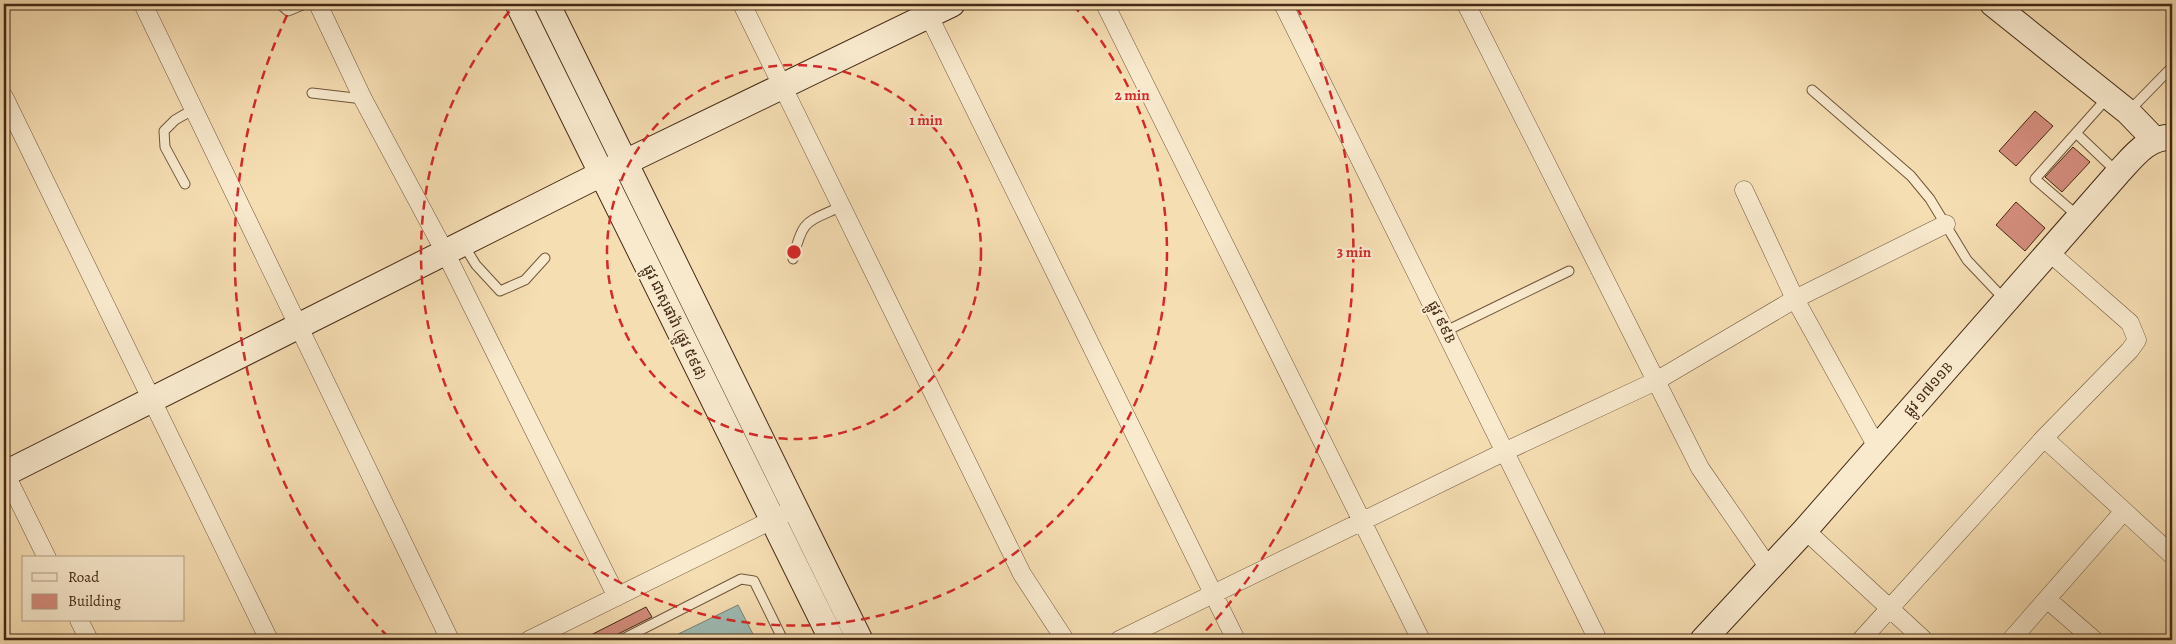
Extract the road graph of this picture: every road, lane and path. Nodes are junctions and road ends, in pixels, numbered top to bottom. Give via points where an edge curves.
1 (143, 4) edge
2 (280, 4) edge
3 (305, 4) edge
4 (318, 4) edge
5 (518, 4) edge
6 (547, 4) edge
7 (742, 4) edge
8 (952, 4) edge
9 (1105, 4) edge
10 (1283, 4) edge
11 (1466, 4) edge
12 (1994, 4) edge
13 (926, 9) edge
14 (2172, 67) edge
15 (783, 87) junction
16 (1812, 90) dead end
17 (312, 93) dead end
18 (4, 97) edge
19 (2108, 97) junction
20 (363, 99) junction
21 (194, 109) junction
22 (2128, 112) junction
23 (2076, 133) junction
24 (2163, 138) edge
25 (625, 162) junction
26 (2118, 173) junction
27 (601, 174) junction
28 (184, 184) dead end
29 (1744, 190) dead end
30 (842, 206) junction
31 (2079, 217) junction
32 (1946, 224) junction
33 (454, 248) junction
34 (2049, 252) junction
35 (545, 258) dead end
36 (793, 259) dead end
37 (1569, 271) dead end
38 (1795, 299) junction
39 (2006, 301) junction
40 (298, 326) junction
41 (1446, 331) junction
42 (1656, 381) junction
43 (153, 399) junction
44 (2044, 438) junction
45 (1877, 447) junction
46 (1506, 451) junction
47 (4, 473) edge
48 (795, 508) junction
49 (2124, 511) junction
50 (772, 519) junction
51 (1364, 522) junction
52 (1805, 530) junction
53 (2172, 555) edge
54 (46, 556) edge
55 (1770, 568) junction
56 (1213, 594) junction
57 (617, 597) junction
58 (2047, 599) junction
59 (1889, 608) junction
60 (80, 622) edge
61 (89, 640) edge
62 (269, 640) edge
63 (450, 640) edge
64 (529, 640) edge
65 (621, 640) edge
66 (783, 640) edge
67 (832, 640) edge
68 (860, 640) edge
69 (1065, 640) edge
70 (1119, 640) edge
71 (1236, 640) edge
72 (1421, 640) edge
73 (1598, 640) edge
74 (1703, 640) edge
75 (1862, 640) edge
76 (1924, 640) edge
77 (2011, 640) edge
78 (2094, 640) edge

1 - 21 street
2 - 3 lane via 288,11
4 - 20 street
5 - 27 street, ផ្លូវ ជាសុផារ៉ា (ផ្លូវ ៥៩៨)
6 - 25 street, ផ្លូវ ជាសុផារ៉ា (ផ្លូវ ៥៩៨)
7 - 15 street
8 - 13 street
9 - 51 street
10 - 41 street, ផ្លូវ ៩៩B
11 - 42 street
12 - 19 street
13 - 15 street
13 - 56 street
14 - 22 lane
15 - 25 street
15 - 30 street
16 - 32 lane via 1911,176
17 - 20 lane
18 - 43 street
19 - 22 street
19 - 23 lane
20 - 33 street
21 - 28 lane via 164,131 165,147
21 - 40 street
22 - 24 street
23 - 26 lane
23 - 31 lane via 2035,179
24 - 26 street, ផ្លូវ ១៧១១B via 2145,145
25 - 27 street
25 - 48 street, ផ្លូវ ជាសុផារ៉ា (ផ្លូវ ៥៩៨)
26 - 31 street, ផ្លូវ ១៧១១B
27 - 33 street
27 - 50 street, ផ្លូវ ជាសុផារ៉ា (ផ្លូវ ៥៩៨)
29 - 38 street
30 - 36 lane via 805,223
30 - 69 street via 1022,574
31 - 34 street, ផ្លូវ ១៧១១B
32 - 38 street
32 - 39 lane via 1967,260
33 - 35 lane via 476,265 500,291 525,280
33 - 40 street
33 - 57 street
34 - 39 street, ផ្លូវ ១៧១១B
34 - 44 street via 2130,323 2137,340
37 - 41 lane
38 - 42 street
38 - 45 street
39 - 45 street, ផ្លូវ ១៧១១B
40 - 43 street
40 - 63 street
41 - 46 street, ផ្លូវ ៩៩B
42 - 46 street
42 - 55 street via 1700,468
43 - 47 street
43 - 62 street
44 - 49 street
44 - 59 street
45 - 52 street, ផ្លូវ ១៧១១B
46 - 51 street
46 - 73 street, ផ្លូវ ៩៩B
47 - 54 street
48 - 50 street
48 - 68 street, ផ្លូវ ជាសុផារ៉ា (ផ្លូវ ៥៩៨)
49 - 53 street
49 - 58 street
50 - 57 street
50 - 67 street, ផ្លូវ ជាសុផារ៉ា (ផ្លូវ ៥៩៨)
51 - 56 street
51 - 72 street
52 - 55 street, ផ្លូវ ១៧១១B
52 - 59 street
55 - 74 street, ផ្លូវ ១៧១១B
56 - 70 street
56 - 71 street
57 - 64 street
58 - 77 street
58 - 78 street
59 - 75 street
59 - 76 street
60 - 61 street
65 - 66 lane via 741,579 754,581

